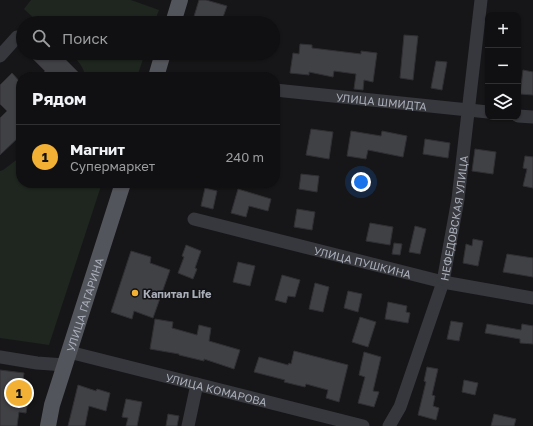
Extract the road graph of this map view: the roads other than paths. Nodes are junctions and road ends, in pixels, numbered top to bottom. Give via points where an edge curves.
1 (180, 0) edge
2 (481, 0) edge
3 (175, 16) edge
4 (16, 38) edge
5 (0, 56) edge
6 (161, 60) edge
7 (157, 72) edge
8 (280, 91) edge
9 (469, 110) junction
10 (485, 112) edge
11 (521, 116) edge
12 (533, 117) edge
13 (120, 188) edge
14 (194, 219) dead end
15 (443, 282) junction
16 (533, 298) edge
17 (0, 357) edge
18 (67, 359) junction
19 (197, 384) junction
20 (48, 426) edge
21 (188, 426) edge
22 (363, 426) edge
23 (389, 426) edge

1 - 3 main road
2 - 9 street, НЕФЕДОВСКАЯ УЛИЦА
4 - 5 street
6 - 7 main road
8 - 9 street, УЛИЦА ШМИДТА
9 - 10 street, УЛИЦА ШМИДТА
9 - 15 street, НЕФЕДОВСКАЯ УЛИЦА via 458,199
11 - 12 street
13 - 18 main road, УЛИЦА ГАГАРИНА
14 - 15 street, УЛИЦА ПУШКИНА
15 - 16 street, УЛИЦА ПУШКИНА
15 - 23 street, НЕФЕДОВСКАЯ УЛИЦА via 400,407
17 - 18 street, УЛИЦА КОМАРОВА via 37,363
18 - 19 street, УЛИЦА КОМАРОВА
18 - 20 main road, УЛИЦА ГАГАРИНА
19 - 21 street
19 - 22 street, УЛИЦА КОМАРОВА

